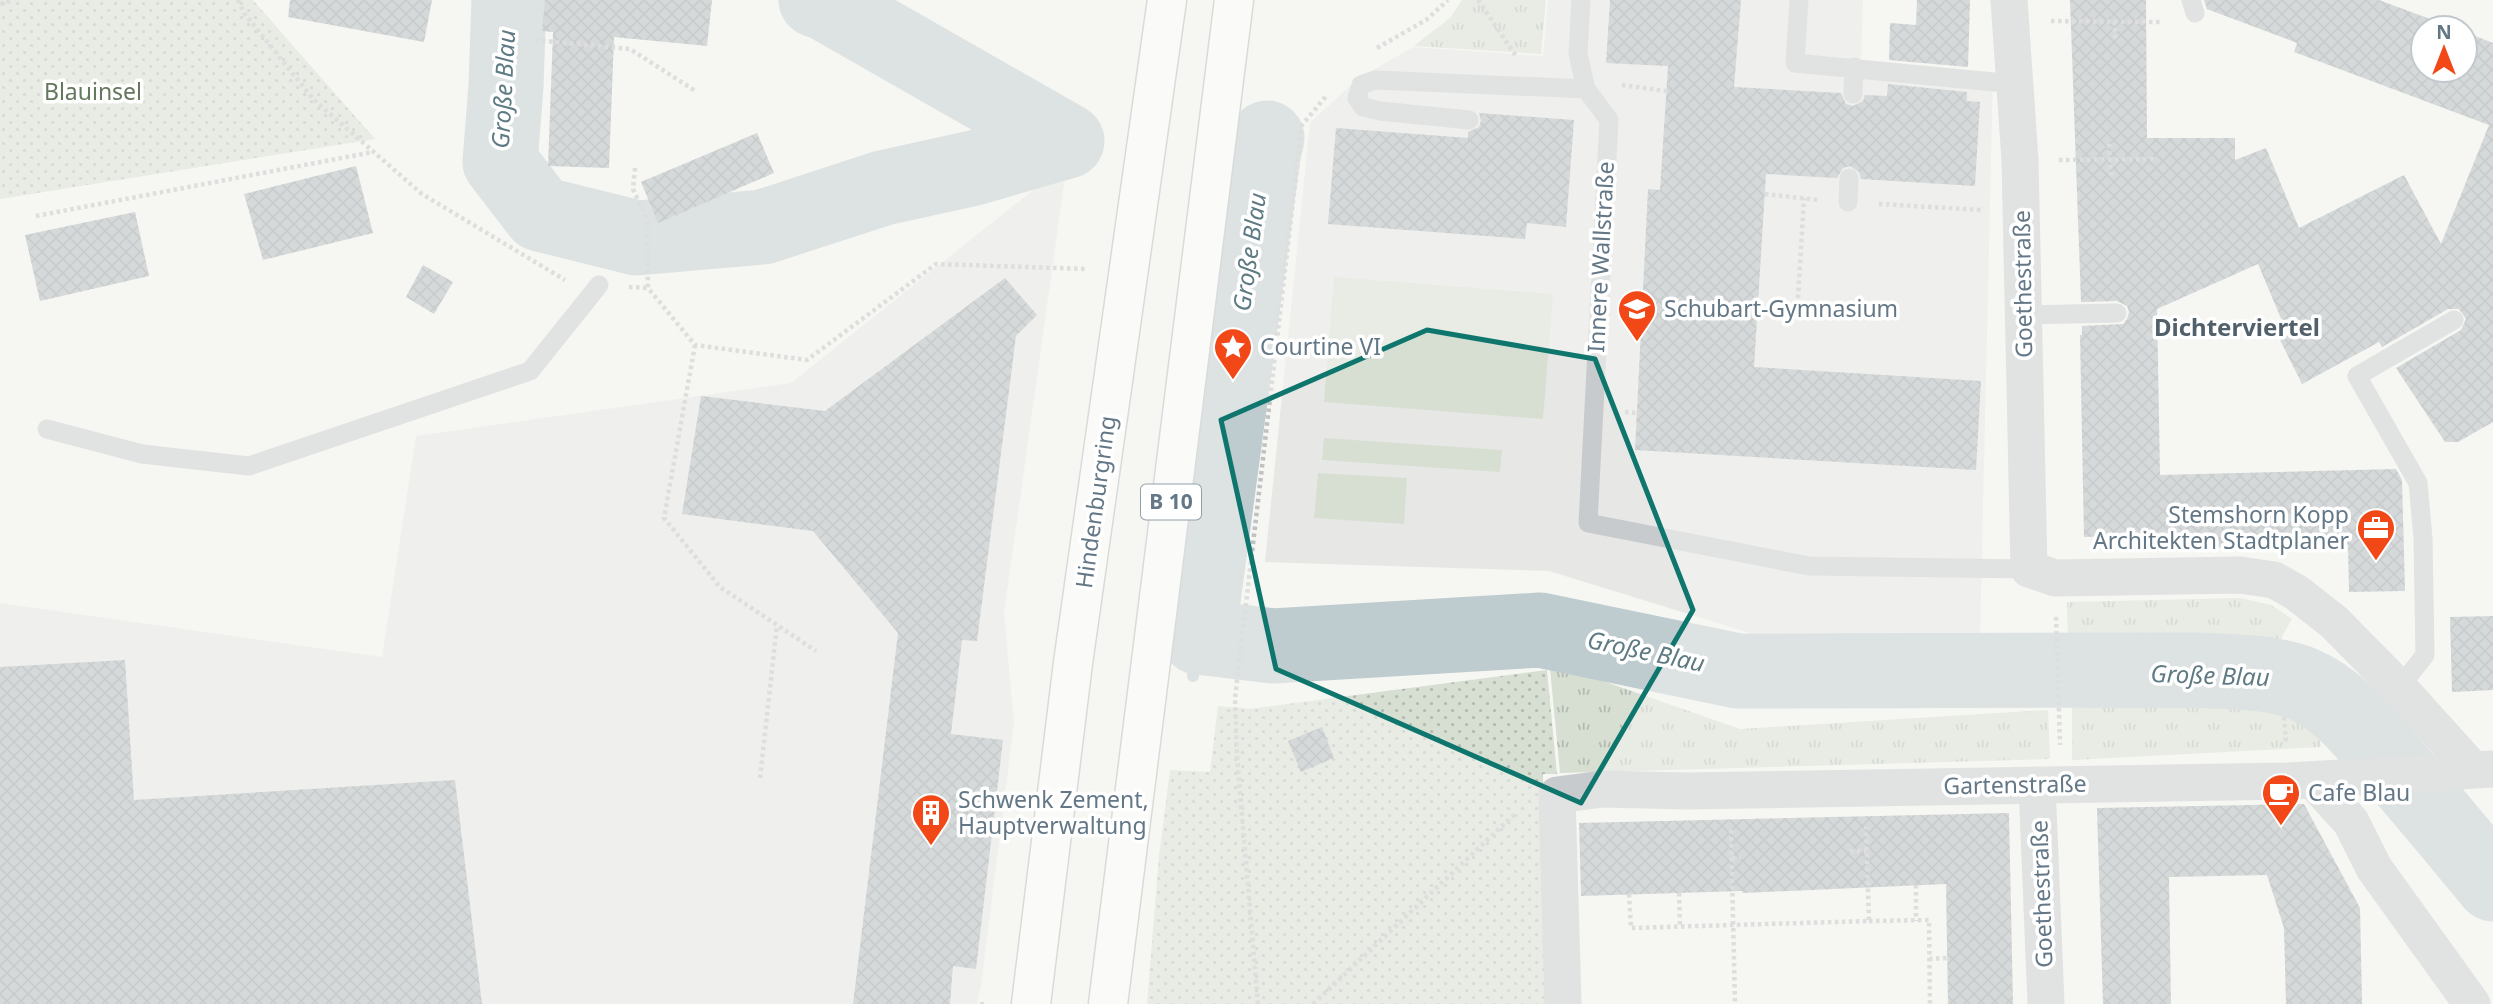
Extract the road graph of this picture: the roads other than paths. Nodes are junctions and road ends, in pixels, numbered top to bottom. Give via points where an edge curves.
1 (1167, 0) edge
2 (1234, 0) edge
3 (1581, 0) edge
4 (1799, 0) edge
5 (2010, 10) edge
6 (1854, 67) junction
7 (1585, 84) junction
8 (2015, 84) junction
9 (1853, 94) dead end
10 (1469, 121) dead end
11 (1849, 178) dead end
12 (1848, 202) road end
13 (598, 285) road end
14 (2117, 313) dead end
15 (2023, 315) junction
16 (2454, 320) dead end
17 (47, 429) dead end
18 (2029, 569) junction
19 (2399, 688) junction
20 (2472, 770) edge
21 (2325, 780) junction
22 (2037, 785) junction
23 (1031, 1004) edge
24 (1108, 1004) edge
25 (1563, 1004) edge
26 (2046, 1004) edge
27 (2472, 1004) edge

1 - 23 highway, Hindenburgring via 1075,650
2 - 24 highway, B 10
3 - 7 lane, Innere Wallstraße via 1578,54
4 - 6 lane via 1795,63
5 - 8 street, Goethestraße
6 - 8 lane
6 - 9 lane
7 - 10 lane via 1375,80 1361,85 1357,97 1363,107 1380,111
7 - 18 lane, Innere Wallstraße via 1609,121 1588,523 1809,566
8 - 15 street, Goethestraße
11 - 12 lane
13 - 17 lane via 530,371 249,466 142,454
14 - 15 lane
15 - 18 street, Goethestraße
16 - 19 lane via 2357,376 2418,483 2424,655
18 - 19 street, Gartenstraße via 2055,578 2240,575 2274,580 2334,622
19 - 20 street, Gartenstraße
20 - 21 street, Gartenstraße
21 - 22 street, Gartenstraße
21 - 27 street via 2375,869
22 - 25 street, Gartenstraße via 1603,789 1557,795
22 - 26 street, Goethestraße

